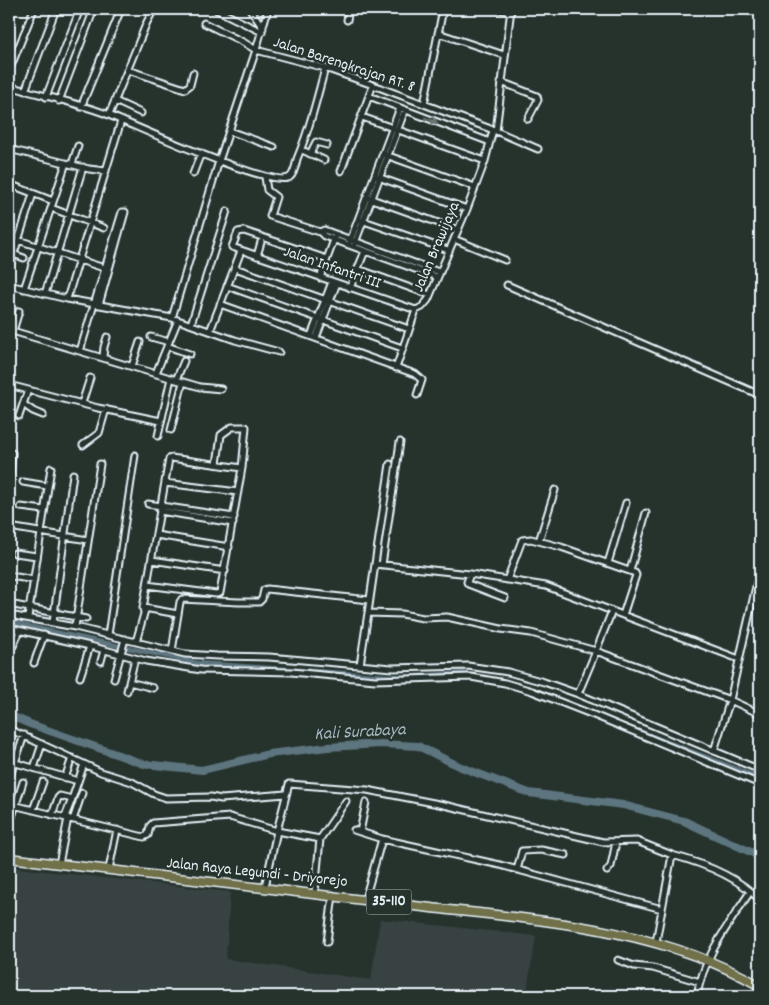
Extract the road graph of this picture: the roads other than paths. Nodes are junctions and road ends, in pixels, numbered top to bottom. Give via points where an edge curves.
1 (34, 9) edge
2 (56, 9) edge
3 (80, 9) edge
4 (94, 9) edge
5 (121, 9) edge
6 (154, 9) edge
7 (215, 9) edge
8 (250, 9) edge
9 (268, 9) edge
10 (349, 9) edge
11 (431, 9) edge
12 (499, 9) edge
13 (742, 9) edge
14 (750, 9) edge
15 (443, 11) edge
16 (510, 11) edge
17 (347, 20) dead end
18 (204, 23) dead end
19 (262, 30) junction
20 (438, 34) junction
21 (256, 50) junction
22 (504, 55) junction
23 (325, 68) junction
24 (128, 70) junction
25 (9, 71) edge
26 (193, 73) dead end
27 (501, 82) junction
28 (374, 85) junction
29 (9, 86) edge
30 (26, 91) junction
31 (369, 96) junction
32 (46, 97) junction
33 (59, 100) junction
34 (115, 101) junction
35 (424, 104) junction
36 (81, 107) junction
37 (403, 109) junction
38 (141, 113) dead end
39 (109, 115) junction
40 (362, 117) junction
41 (528, 119) dead end
42 (121, 121) junction
43 (395, 129) junction
44 (229, 131) junction
45 (494, 131) junction
46 (490, 142) junction
47 (327, 145) dead end
48 (78, 146) dead end
49 (274, 147) dead end
50 (9, 149) edge
51 (538, 149) dead end
52 (302, 150) junction
53 (201, 153) junction
54 (310, 154) junction
55 (385, 155) junction
56 (324, 160) dead end
57 (219, 161) junction
58 (485, 161) junction
59 (66, 163) junction
60 (72, 164) junction
61 (83, 167) junction
62 (106, 170) junction
63 (341, 170) dead end
64 (193, 174) dead end
65 (377, 176) junction
66 (265, 177) junction
67 (9, 184) edge
68 (475, 187) junction
69 (33, 194) junction
70 (369, 198) junction
71 (53, 201) junction
72 (51, 208) junction
73 (467, 209) junction
74 (227, 211) dead end
75 (69, 215) junction
76 (361, 219) junction
77 (90, 223) junction
78 (104, 228) dead end
79 (458, 230) junction
80 (335, 237) junction
81 (454, 239) junction
82 (18, 240) junction
83 (261, 242) dead end
84 (352, 243) junction
85 (38, 247) junction
86 (448, 250) junction
87 (240, 251) junction
88 (365, 251) junction
89 (57, 253) junction
90 (13, 254) junction
91 (257, 256) junction
92 (110, 257) junction
93 (24, 258) dead end
94 (327, 259) junction
95 (78, 260) junction
96 (505, 260) dead end
97 (104, 268) junction
98 (235, 268) junction
99 (358, 269) junction
100 (9, 270) edge
101 (438, 274) junction
102 (320, 278) junction
103 (334, 282) junction
104 (507, 285) dead end
105 (9, 286) edge
106 (228, 286) junction
107 (350, 288) junction
108 (24, 289) junction
109 (45, 294) junction
110 (430, 295) junction
111 (66, 299) junction
112 (328, 300) junction
113 (96, 304) junction
114 (220, 304) junction
115 (416, 310) junction
116 (19, 311) dead end
117 (172, 318) junction
118 (321, 319) junction
119 (178, 320) junction
120 (191, 324) junction
121 (409, 330) junction
122 (11, 331) edge
123 (210, 331) junction
124 (107, 337) dead end
125 (151, 337) dead end
126 (314, 337) junction
127 (140, 342) dead end
128 (168, 344) junction
129 (402, 348) junction
130 (80, 351) junction
131 (279, 352) dead end
132 (190, 354) dead end
133 (103, 357) junction
134 (184, 361) dead end
135 (132, 366) junction
136 (396, 368) junction
137 (156, 373) junction
138 (90, 378) dead end
139 (174, 379) junction
140 (183, 382) junction
141 (9, 385) edge
142 (221, 389) dead end
143 (28, 390) junction
144 (760, 395) edge
145 (417, 396) dead end
146 (82, 403) junction
147 (23, 404) junction
148 (106, 409) junction
149 (163, 414) junction
150 (43, 415) dead end
151 (19, 416) dead end
152 (174, 417) junction
153 (161, 421) junction
154 (171, 430) dead end
155 (158, 436) dead end
156 (400, 442) dead end
157 (83, 444) dead end
158 (12, 453) dead end
159 (135, 455) dead end
160 (100, 464) dead end
161 (217, 464) junction
162 (390, 464) dead end
163 (51, 468) dead end
164 (242, 468) junction
165 (73, 474) dead end
166 (23, 482) dead end
167 (165, 483) junction
168 (47, 486) junction
169 (9, 487) edge
170 (555, 490) dead end
171 (238, 492) junction
172 (626, 502) dead end
173 (148, 504) dead end
174 (21, 507) dead end
175 (160, 509) junction
176 (44, 510) junction
177 (646, 513) dead end
178 (233, 520) junction
179 (9, 527) edge
180 (41, 533) junction
181 (156, 535) junction
182 (64, 536) junction
183 (88, 540) junction
184 (539, 541) junction
185 (229, 547) junction
186 (16, 553) dead end
187 (38, 556) junction
188 (152, 560) junction
189 (608, 563) junction
190 (375, 564) junction
191 (382, 565) junction
192 (760, 568) edge
193 (225, 571) junction
194 (630, 571) junction
195 (470, 574) junction
196 (11, 576) dead end
197 (508, 578) junction
198 (34, 580) junction
199 (148, 584) junction
200 (505, 598) dead end
201 (369, 600) junction
202 (9, 604) edge
203 (29, 608) junction
204 (144, 610) junction
205 (612, 611) junction
206 (54, 613) junction
207 (368, 613) junction
208 (623, 613) junction
209 (9, 614) edge
210 (178, 614) junction
211 (76, 617) junction
212 (28, 618) junction
213 (86, 619) dead end
214 (53, 622) junction
215 (75, 627) junction
216 (9, 628) edge
217 (20, 631) junction
218 (44, 635) junction
219 (108, 635) junction
220 (123, 640) junction
221 (136, 642) junction
222 (13, 646) dead end
223 (90, 646) junction
224 (104, 650) junction
225 (172, 651) junction
226 (596, 651) junction
227 (121, 654) junction
228 (135, 658) junction
229 (217, 658) junction
230 (739, 659) junction
231 (101, 661) dead end
232 (292, 661) junction
233 (34, 663) dead end
234 (360, 666) junction
235 (216, 668) junction
236 (374, 669) junction
237 (494, 671) junction
238 (291, 672) junction
239 (507, 673) junction
240 (80, 677) dead end
241 (114, 679) dead end
242 (375, 679) junction
243 (492, 680) junction
244 (129, 682) junction
245 (505, 683) junction
246 (153, 688) dead end
247 (126, 691) dead end
248 (578, 694) junction
249 (730, 700) junction
250 (760, 714) edge
251 (9, 728) edge
252 (24, 735) junction
253 (42, 744) junction
254 (704, 749) junction
255 (714, 751) junction
256 (72, 758) junction
257 (701, 758) junction
258 (12, 762) edge
259 (84, 764) junction
260 (34, 768) junction
261 (760, 770) edge
262 (65, 778) junction
263 (9, 781) edge
264 (78, 781) junction
265 (23, 782) dead end
266 (43, 782) dead end
267 (760, 784) edge
268 (82, 793) dead end
269 (286, 794) junction
270 (72, 799) junction
271 (346, 801) dead end
272 (366, 802) dead end
273 (12, 804) edge
274 (33, 810) junction
275 (52, 815) junction
276 (12, 817) dead end
277 (69, 818) junction
278 (117, 830) junction
279 (277, 830) junction
280 (320, 839) junction
281 (382, 839) junction
282 (616, 842) junction
283 (566, 855) dead end
284 (672, 855) junction
285 (9, 858) edge
286 (59, 864) junction
287 (109, 869) junction
288 (516, 870) junction
289 (606, 871) dead end
290 (265, 887) junction
291 (315, 892) junction
292 (750, 892) junction
293 (333, 895) junction
294 (365, 899) junction
295 (760, 900) edge
296 (662, 909) junction
297 (328, 942) dead end
298 (656, 942) junction
299 (618, 960) dead end
300 (708, 960) junction
301 (700, 982) junction
302 (760, 986) edge
303 (698, 996) edge

1 - 25 street
2 - 30 street
3 - 32 street
4 - 33 street
5 - 36 street
6 - 24 street
7 - 19 street
8 - 19 street
9 - 19 street
10 - 17 street
11 - 15 street
12 - 16 street
13 - 14 street
15 - 20 street
16 - 22 street, Jalan Brawijaya
18 - 21 street, Jalan Barengkrajan RT. 8
19 - 21 street
20 - 22 street
20 - 35 street
21 - 23 street, Jalan Barengkrajan RT. 8
21 - 44 street
22 - 27 street, Jalan Brawijaya
23 - 28 street, Jalan Barengkrajan RT. 8
23 - 52 street
24 - 26 street via 185,89 190,85
24 - 34 street
27 - 41 street via 538,96
27 - 45 street, Jalan Brawijaya
28 - 31 street
28 - 35 street, Jalan Barengkrajan RT. 8
29 - 30 street
30 - 32 street
31 - 37 street
31 - 40 street
32 - 33 street
33 - 36 street
34 - 38 street
34 - 39 street
35 - 45 street, Jalan Barengkrajan RT. 8
36 - 39 street
37 - 43 street
37 -> 46 street
39 - 42 street
40 - 43 street
40 - 63 street
42 - 53 street
42 - 62 street
43 - 55 street
43 - 58 street
44 - 49 street
44 - 57 street
45 - 46 street, Jalan Brawijaya
45 - 51 street, Jalan Barengkrajan RT. 8
46 - 58 street, Jalan Brawijaya
47 - 54 street via 316,142
48 - 60 street
50 - 59 street
52 - 54 street
52 - 66 street via 290,177
53 - 57 street
53 - 64 street
54 - 56 street
55 - 65 street
55 - 68 street
57 - 66 street
57 - 117 street
58 - 68 street, Jalan Brawijaya
59 - 60 street
59 - 71 street
60 - 61 street
61 - 62 street
61 - 75 street
62 - 77 street
65 - 70 street
65 - 73 street
66 - 80 street via 267,190 276,197 270,216
67 - 69 street
68 - 73 street, Jalan Brawijaya
69 - 71 street
69 - 82 street
70 - 76 street
70 - 79 street
71 - 72 street
72 - 75 street
72 - 85 street
73 - 79 street, Jalan Brawijaya
74 - 120 street
75 - 77 street
75 - 89 street
76 - 84 street
76 - 86 street
77 - 78 street
77 - 95 street
79 - 81 street, Jalan Brawijaya
80 - 84 street
80 - 94 street
81 - 86 street, Jalan Brawijaya
81 - 96 street
82 - 85 street
82 - 90 street
83 - 91 street
84 - 88 street
84 - 101 street
85 - 89 street
85 - 108 street
86 - 101 street, Jalan Brawijaya
87 - 91 street, Jalan Infantri III
87 - 94 street via 232,247 240,231
87 - 98 street
88 - 99 street
88 - 101 street
89 - 95 street
89 - 109 street
90 - 93 street
90 - 100 street
91 - 102 street, Jalan Infantri III
92 - 92 street via 122,212 125,212
92 - 97 street
92 - 113 street
94 - 102 street
95 - 97 street
95 - 111 street
97 - 113 street
98 - 106 street
98 - 112 street
99 - 107 street
99 - 110 street
101 - 110 street, Jalan Brawijaya
102 - 103 street, Jalan Infantri III
103 - 107 street, Jalan Infantri III
103 - 112 street
104 - 144 street
105 - 108 street
106 - 114 street
106 - 118 street
107 - 115 street, Jalan Infantri III
108 - 109 street
109 - 111 street
110 - 115 street, Jalan Brawijaya
111 - 113 street
112 - 118 street
112 - 121 street
113 - 117 street
113 - 130 street
114 - 123 street
114 - 126 street
115 - 121 street, Jalan Brawijaya
116 - 122 street
117 - 119 street
118 - 126 street
118 - 129 street
119 - 120 street
119 - 128 street
120 - 123 street
121 - 129 street, Jalan Brawijaya
122 - 130 street
123 - 131 street
124 - 133 street
125 - 128 street
126 - 136 street
127 - 135 street
128 - 132 street
128 - 137 street
129 - 136 street, Jalan Brawijaya
130 - 133 street
133 - 135 street
134 - 139 street
135 - 137 street
136 - 145 street via 420,377 422,382
137 - 139 street
138 - 146 street
139 - 140 street
139 - 149 street
140 - 142 street
140 - 152 street
141 - 143 street
143 - 146 street
143 - 147 street
146 - 148 street
147 - 150 street
147 - 151 street
148 - 153 street
148 - 157 street via 99,433
149 - 152 street
149 - 153 street
152 - 154 street
153 - 155 street
156 - 191 street
158 - 169 street
159 - 219 street
160 - 183 street
161 - 164 street
161 - 164 street via 221,435 232,427 245,427
161 - 167 street via 170,459
162 - 190 street
163 - 168 street
164 - 171 street
165 - 182 street
166 - 168 street
167 - 171 street
167 - 175 street
168 - 176 street
170 - 184 street
171 - 178 street
172 - 189 street
173 - 175 street
174 - 176 street
175 - 178 street
175 - 181 street
176 - 180 street
177 - 194 street
178 - 185 street
179 - 180 street
180 - 182 street
180 - 187 street
181 - 185 street
181 - 188 street
182 - 183 street
182 - 206 street
183 - 211 street
184 - 189 street
184 - 197 street via 529,538 521,541
185 - 193 street
186 - 187 street
187 - 198 street
188 - 193 street
188 - 199 street
189 - 194 street
190 - 191 street
190 - 201 street
191 - 195 street
192 - 230 street
193 - 199 street via 219,594
194 - 208 street via 636,575
195 - 197 street
195 - 200 street via 468,584
196 - 198 street
197 - 205 street via 546,586
198 - 203 street
199 - 204 street
201 - 207 street
201 - 210 street via 266,589 259,602 182,599
202 - 203 street
203 - 206 street
203 - 212 street
204 - 210 street
204 - 221 street
205 - 208 street
205 - 226 street
206 - 211 street
206 - 214 street
207 - 226 street via 448,617 531,633
207 - 234 street
208 - 230 street
209 - 212 street
210 - 225 street
211 - 213 street
211 - 215 street
212 - 214 street
214 - 215 street
215 - 219 street
216 - 217 street
217 - 218 street
217 - 222 street
218 - 223 street
218 - 233 street
219 - 220 street
220 - 221 street
220 - 227 street
221 - 225 street
223 - 224 street
223 - 240 street
224 - 227 street
224 - 231 street
225 - 229 street
226 - 248 street
226 - 249 street
227 - 228 street
227 - 241 street
228 - 235 street via 185,668
228 - 244 street
229 - 232 street via 269,657
229 - 235 street
230 - 249 street
232 - 234 street
232 - 238 street
234 - 236 street
235 - 238 street
236 - 237 street via 468,666
236 - 242 street
237 - 239 street
237 - 243 street
238 - 242 street
239 - 245 street
239 - 248 street
242 - 243 street via 462,677
243 - 245 street
244 - 246 street
244 - 247 street
245 - 257 street
248 - 254 street
249 - 250 street
249 - 255 street
251 - 252 street
252 - 253 street
252 - 258 street
253 - 256 street
253 - 260 street
254 - 255 street
254 - 257 street
255 - 261 street
256 - 259 street
256 - 262 street
257 - 267 street
258 - 260 street
258 - 263 street
259 - 264 street
259 - 269 street via 166,798 226,799
260 - 262 street
262 - 264 street
264 - 270 street
265 - 273 street
266 - 274 street
268 - 277 street
269 - 279 street
269 - 282 street via 289,784 367,790 603,842
270 - 275 street via 59,796
270 - 277 street
271 - 280 street
272 - 281 street via 357,831
273 - 274 street
273 - 276 street
274 - 275 street
275 - 277 street
277 - 278 street
277 - 286 street
278 - 279 street via 144,837 153,823 230,817
278 - 287 street
279 - 280 street
279 - 290 street
280 - 291 street
281 - 288 street
281 - 294 street
282 - 284 street via 637,841
282 - 289 street via 611,866
283 - 288 street via 541,850 522,852
284 - 292 street via 702,864
284 - 296 street
285 - 286 main road, Jalan Raya Legundi - Driyorejo / 35-110
286 - 287 main road, Jalan Raya Legundi - Driyorejo / 35-110
287 - 290 main road, Jalan Raya Legundi - Driyorejo / 35-110
288 - 296 street
290 - 291 main road, Jalan Raya Legundi - Driyorejo / 35-110
291 - 293 main road, Jalan Raya Legundi - Driyorejo / 35-110
292 - 295 street
292 - 300 street
293 - 294 main road, Jalan Raya Legundi - Driyorejo / 35-110
293 - 297 street
294 - 298 main road, Jalan Raya Legundi - Driyorejo / 35-110 via 592,928
296 - 298 street
298 - 300 main road, Jalan Raya Legundi - Driyorejo / 35-110
299 - 301 street
300 - 301 street
300 - 302 main road, Jalan Raya Legundi - Driyorejo / 35-110
301 - 303 street

